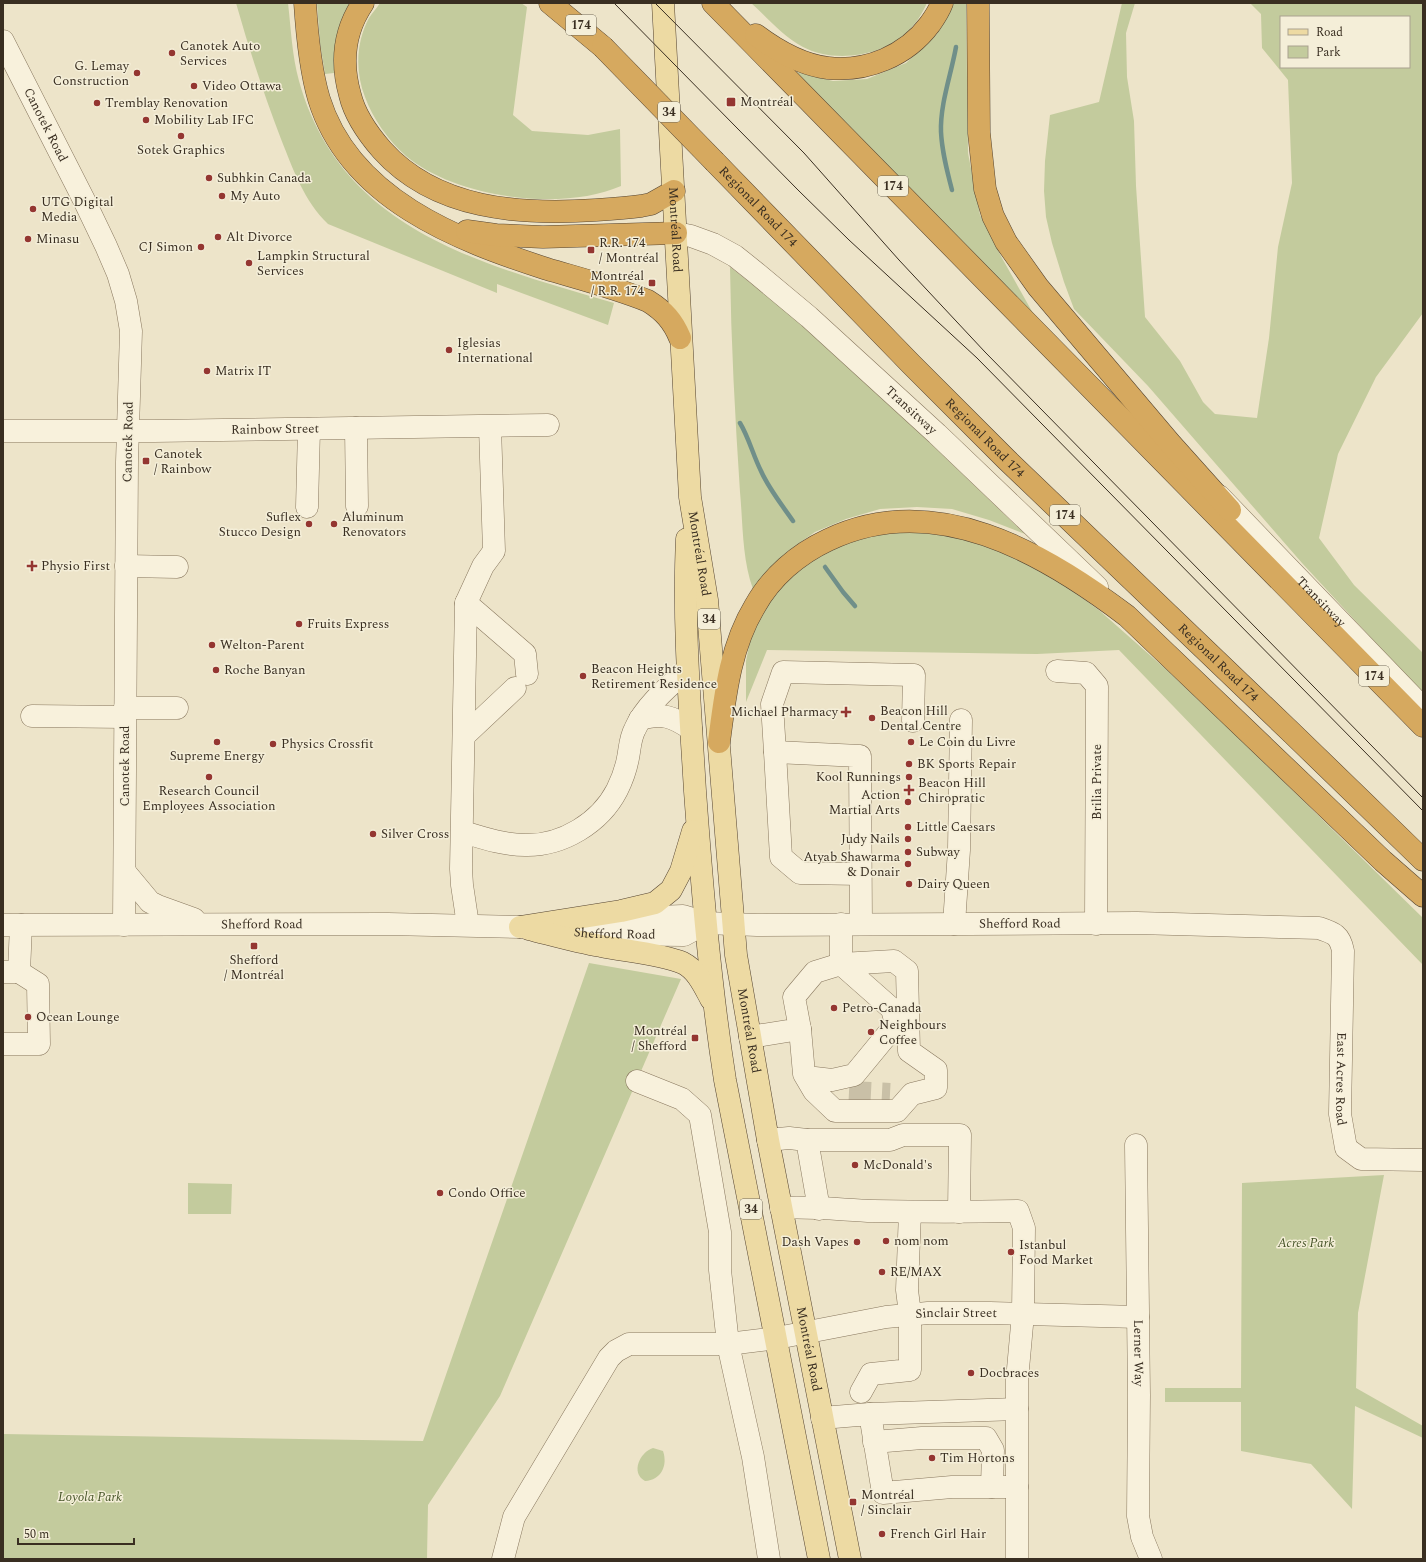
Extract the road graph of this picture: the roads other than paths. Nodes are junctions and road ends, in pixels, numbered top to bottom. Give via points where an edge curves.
1 (305, 3) edge
2 (363, 3) edge
3 (550, 3) edge
4 (559, 3) edge
5 (663, 3) edge
6 (942, 3) edge
7 (978, 3) edge
8 (715, 6) edge
9 (3, 41) edge
10 (603, 48) junction
11 (674, 191) junction
12 (407, 208) junction
13 (676, 233) junction
14 (680, 338) junction
15 (548, 425) dead end
16 (490, 427) junction
17 (356, 428) junction
18 (309, 429) junction
19 (3, 431) edge
20 (128, 432) junction
21 (1219, 496) junction
22 (690, 497) junction
23 (307, 506) dead end
24 (357, 506) dead end
25 (126, 566) junction
26 (177, 567) dead end
27 (466, 603) junction
28 (1127, 616) junction
29 (1325, 626) junction
30 (687, 670) junction
31 (1057, 671) dead end
32 (177, 708) dead end
33 (1423, 708) edge
34 (125, 712) junction
35 (1423, 713) edge
36 (32, 716) dead end
37 (640, 719) junction
38 (961, 720) dead end
39 (913, 721) dead end
40 (1423, 726) edge
41 (691, 729) junction
42 (464, 736) junction
43 (719, 742) junction
44 (775, 752) junction
45 (697, 817) junction
46 (463, 832) junction
47 (1423, 860) edge
48 (125, 872) junction
49 (861, 874) junction
50 (1423, 898) edge
51 (204, 923) junction
52 (706, 923) junction
53 (733, 924) junction
54 (851, 924) junction
55 (954, 924) junction
56 (1096, 924) junction
57 (12, 925) edge
58 (124, 925) junction
59 (468, 925) junction
60 (520, 927) junction
61 (1333, 933) joint
62 (841, 964) junction
63 (11, 972) edge
64 (715, 1007) junction
65 (800, 1029) junction
66 (750, 1037) junction
67 (3, 1044) edge
68 (637, 1081) dead end
69 (810, 1084) junction
70 (850, 1092) tunnel mouth
71 (890, 1094) tunnel mouth
72 (912, 1094) junction
73 (768, 1140) junction
74 (807, 1140) junction
75 (1136, 1145) dead end
76 (1423, 1160) edge
77 (781, 1208) junction
78 (819, 1209) junction
79 (910, 1212) junction
80 (959, 1212) junction
81 (910, 1314) junction
82 (1023, 1314) junction
83 (1138, 1317) junction
84 (805, 1331) junction
85 (777, 1338) junction
86 (728, 1344) junction
87 (861, 1392) dead end
88 (1017, 1409) junction
89 (870, 1414) junction
90 (822, 1418) junction
91 (874, 1442) junction
92 (992, 1487) junction
93 (1018, 1488) junction
94 (503, 1559) edge
95 (769, 1559) edge
96 (819, 1559) edge
97 (850, 1559) edge
98 (1017, 1559) edge
99 (1151, 1559) edge

1 - 12 highway via 319,99 329,122 354,162 372,182
2 - 11 highway via 351,25 346,44 344,64 351,102 373,140 387,156 423,183 466,201 489,207 543,212 641,206 652,204
3 - 10 highway
4 - 10 highway, Regional Road 174 / 174
5 - 11 main road, Montréal Road / 34
6 - 8 highway via 922,35 902,51 878,63 853,68 827,68 804,61 759,38
7 - 21 highway via 979,133 985,189 993,216 1006,242 1038,287 1170,443
8 - 29 highway, 174
9 - 20 street, Canotek Road via 84,200 118,274 131,331
10 - 47 highway, Regional Road 174 / 174, bridge via 1007,460
11 - 13 main road, Montréal Road / 34
12 - 13 highway via 452,227 496,235 543,237
12 - 14 highway via 475,244 648,302 668,316
13 - 14 main road, Montréal Road / 34
13 - 28 street, Transitway via 706,241 735,256 798,308 937,434
14 - 22 main road, Montréal Road / 34
15 - 16 street, Rainbow Street
16 - 17 street, Rainbow Street
16 - 27 street via 494,551 483,566
17 - 18 street, Rainbow Street
17 - 24 street
18 - 20 street, Rainbow Street
18 - 23 street
19 - 20 street, Rainbow Street
20 - 25 street, Canotek Road
21 - 29 highway
21 - 33 street, Transitway
22 - 30 main road, Montréal Road / 34 via 685,589
22 - 43 main road, Montréal Road / 34 via 707,600
25 - 26 street
25 - 34 street, Canotek Road
27 - 42 street
27 - 42 street via 525,654 521,681
28 - 43 highway via 1049,563 1017,546 985,534 948,525 909,521 873,524 841,534 813,547 787,567 754,607 732,662 725,692
28 - 50 highway
29 - 35 street, Transitway
29 - 40 highway, 174
30 - 37 street
30 - 41 main road, Montréal Road / 34
31 - 56 street, Brilia Private via 1086,673 1097,686
32 - 34 street
34 - 36 street
34 - 48 street, Canotek Road
37 - 41 street via 652,716 672,717
37 - 46 street via 634,729 624,774 617,790 608,806 580,829 546,843 526,845 504,843
38 - 55 street via 959,850
39 - 44 street via 914,675 783,672 772,704
41 - 45 main road, Montréal Road / 34
42 - 46 street
43 - 53 main road, Montréal Road / 34
44 - 49 street via 781,858 800,873
44 - 49 street via 860,756
45 - 52 main road, Montréal Road / 34
45 - 60 main road via 681,871 671,890 655,903
46 - 59 street via 462,885
48 - 51 street via 150,902
48 - 58 street, Canotek Road
49 - 54 street
51 - 58 street, Shefford Road
51 - 59 street, Shefford Road
52 - 53 street, Shefford Road
52 - 60 street, Shefford Road via 683,916
52 - 64 main road, Montréal Road / 34
53 - 54 street, Shefford Road
53 - 66 main road, Montréal Road / 34
54 - 55 street, Shefford Road
54 - 62 street
55 - 56 street, Shefford Road
56 - 61 street, Shefford Road via 1319,928
57 - 58 street, Shefford Road
57 - 63 street
59 - 60 street, Shefford Road
60 - 64 main road via 598,946 657,956 683,964 700,978
61 - 76 street, East Acres Road via 1341,942 1343,951 1340,1114 1346,1148 1361,1159
62 - 65 street via 815,972 794,997
62 - 69 street via 892,1009 896,1024 854,1075
62 - 72 street via 894,961 907,971 909,1051 936,1070 936,1088
63 - 67 street via 38,984 38,1044
64 - 85 main road, Montréal Road / 34 via 725,1080
65 - 66 street
65 - 69 street via 804,1074
66 - 73 main road, Montréal Road / 34
68 - 86 street via 682,1099 700,1115 720,1232 720,1270
69 - 70 street
69 - 72 street via 835,1111 897,1111
71 - 72 street
73 - 74 street
73 - 77 main road, Montréal Road / 34
74 - 78 street
74 - 80 street via 890,1140 899,1145 960,1142
75 - 83 street, Lerner Way
77 - 78 street
77 - 84 main road, Montréal Road / 34
78 - 79 street
79 - 80 street
79 - 81 street
80 - 82 street via 1018,1211 1024,1228
81 - 82 street, Sinclair Street
81 - 84 street, Sinclair Street
81 - 87 street via 910,1370 871,1374
82 - 83 street, Sinclair Street
82 - 88 street
83 - 99 street, Lerner Way via 1138,1516 1142,1537
84 - 85 street, Sinclair Street
84 - 90 main road, Montréal Road / 34
85 - 86 street, Sinclair Street
85 - 96 main road, Montréal Road / 34
86 - 94 street, Sinclair Street via 630,1344 616,1351 609,1358 514,1516
86 - 95 street via 753,1457
88 - 89 street
88 - 93 street
89 - 90 street
89 - 91 street
90 - 97 main road, Montréal Road / 34
91 - 92 street via 883,1493 952,1487
91 - 92 street via 922,1438 986,1438 993,1450
92 - 93 street
93 - 98 street

